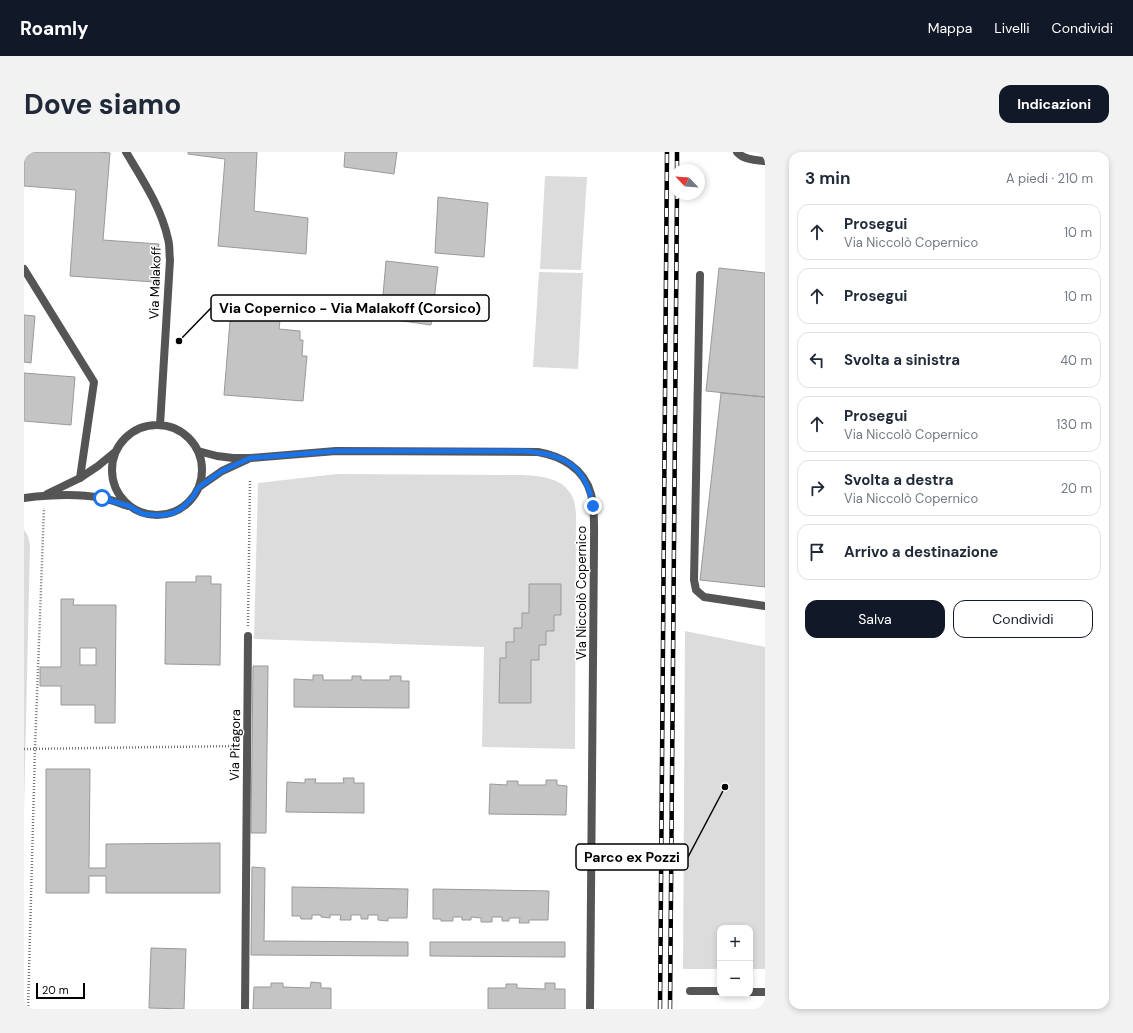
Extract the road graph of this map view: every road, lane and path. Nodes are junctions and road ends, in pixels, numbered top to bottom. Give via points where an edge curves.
1 (126, 152) edge
2 (737, 152) edge
3 (765, 161) edge
4 (24, 269) edge
5 (700, 275) dead end
6 (160, 425) junction
7 (198, 451) junction
8 (115, 452) junction
9 (250, 458) junction
10 (80, 478) junction
11 (250, 480) dead end
12 (199, 487) junction
13 (45, 495) junction
14 (24, 498) edge
15 (129, 506) junction
16 (765, 606) edge
17 (248, 636) joint
18 (246, 746) junction
19 (24, 749) edge
20 (35, 749) junction
21 (24, 989) edge
22 (690, 991) dead end
23 (717, 991) edge
24 (29, 992) junction
25 (753, 992) edge
26 (765, 992) edge
27 (28, 1009) edge
28 (245, 1009) edge
29 (590, 1009) edge

1 - 6 street, Via Malakoff via 152,197 168,239 170,260
2 - 3 street via 740,156
4 - 10 street via 94,382
5 - 16 street via 694,580 696,590 704,596
6 - 7 street via 180,431
6 - 8 street via 137,429 122,441
7 - 9 street, Via Niccolò Copernico via 217,456
7 - 12 street via 202,464
8 - 10 street
8 - 15 street via 112,462 113,481 116,491
9 - 12 street via 222,471
9 - 29 street, Via Niccolò Copernico via 336,451 538,452 561,459 579,472 586,482 593,506 594,544
10 - 13 street
11 - 17 path
12 - 15 street via 182,508 173,513 143,514
13 - 14 street
13 - 15 street via 102,498
13 - 20 path
17 - 18 street, Via Pitagora
18 - 20 path
18 - 28 street, Via Pitagora
19 - 20 path
20 - 24 path
21 - 24 path
22 - 23 street
24 - 27 path
25 - 26 street

